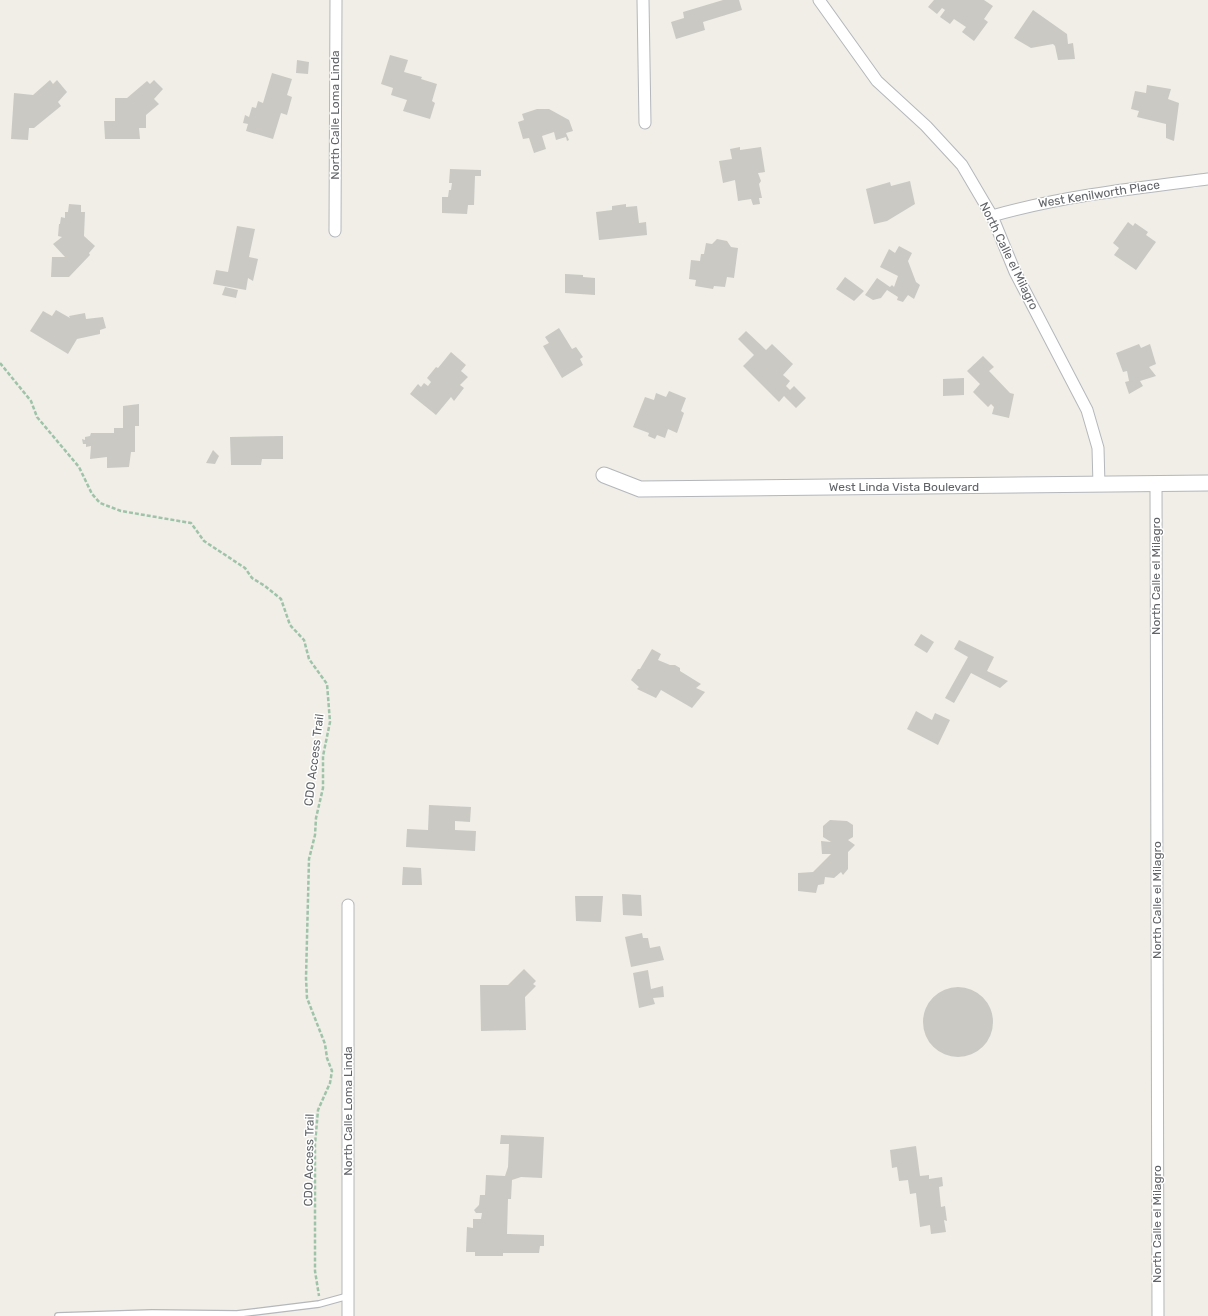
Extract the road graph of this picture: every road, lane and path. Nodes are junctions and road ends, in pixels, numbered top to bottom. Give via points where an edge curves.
1 (336, 0) edge
2 (643, 0) edge
3 (820, 0) edge
4 (645, 123) dead end
5 (1208, 179) edge
6 (992, 216) junction
7 (335, 230) dead end
8 (0, 363) edge
9 (604, 475) dead end
10 (1156, 483) junction
11 (1208, 483) edge
12 (1099, 485) junction
13 (348, 905) dead end
14 (348, 1296) junction
15 (319, 1304) junction
16 (225, 1315) edge
17 (58, 1316) edge
18 (348, 1316) edge
19 (1158, 1316) edge

1 - 7 street, North Calle Loma Linda
2 - 4 street
3 - 6 street, North Calle el Milagro via 877,81 926,126 962,165
5 - 6 street, West Kenilworth Place via 1032,204
6 - 12 street, North Calle el Milagro via 1015,272 1087,410 1098,448
8 - 15 path, CDO Access Trail via 31,401 37,417 79,467 92,494 100,503 121,511 191,523 204,541 245,568 252,578 281,599 290,625 304,640 309,660 327,684 330,722 323,756 323,788 309,859 306,978 307,998 325,1044 332,1071 330,1083 318,1110 315,1144 315,1271
9 - 12 street, West Linda Vista Boulevard via 640,489
10 - 11 street, West Linda Vista Boulevard
10 - 12 street, West Linda Vista Boulevard
10 - 19 street, North Calle el Milagro
13 - 14 street, North Calle Loma Linda
14 - 15 lane
14 - 18 street, North Calle Loma Linda
15 - 16 lane
16 - 17 lane via 152,1313

